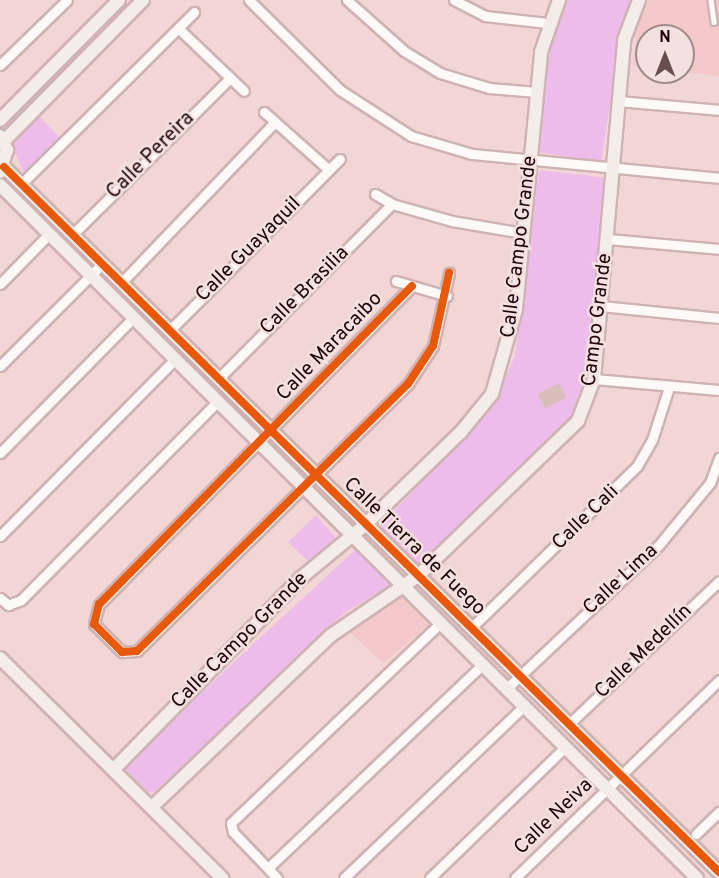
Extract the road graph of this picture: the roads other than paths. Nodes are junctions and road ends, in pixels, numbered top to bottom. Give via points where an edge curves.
1 (67, 0) edge
2 (119, 0) edge
3 (143, 0) edge
4 (249, 0) edge
5 (347, 0) edge
6 (454, 0) edge
7 (559, 0) edge
8 (639, 0) edge
9 (711, 0) edge
10 (194, 12) dead end
11 (714, 22) dead end
12 (548, 24) junction
13 (178, 28) junction
14 (0, 65) edge
15 (230, 78) junction
16 (243, 91) dead end
17 (537, 92) junction
18 (617, 101) junction
19 (719, 110) edge
20 (264, 112) dead end
21 (0, 120) edge
22 (275, 122) junction
23 (2, 139) edge
24 (340, 159) dead end
25 (530, 160) junction
26 (2, 170) edge
27 (329, 170) junction
28 (612, 170) junction
29 (719, 178) edge
30 (21, 184) junction
31 (0, 185) edge
32 (375, 194) dead end
33 (392, 204) junction
34 (523, 233) junction
35 (49, 234) junction
36 (72, 235) junction
37 (608, 239) junction
38 (719, 249) edge
39 (102, 264) junction
40 (449, 273) dead end
41 (91, 276) junction
42 (396, 281) dead end
43 (121, 283) junction
44 (0, 284) edge
45 (412, 286) junction
46 (447, 296) junction
47 (601, 306) junction
48 (133, 318) junction
49 (719, 318) edge
50 (170, 330) junction
51 (175, 359) junction
52 (0, 366) edge
53 (219, 378) junction
54 (594, 379) junction
55 (669, 387) junction
56 (719, 390) edge
57 (218, 401) junction
58 (272, 431) junction
59 (259, 444) junction
60 (0, 453) edge
61 (719, 458) edge
62 (318, 476) junction
63 (303, 487) junction
64 (366, 524) junction
65 (0, 536) edge
66 (353, 536) junction
67 (419, 575) junction
68 (719, 581) edge
69 (405, 586) junction
70 (0, 598) edge
71 (441, 622) junction
72 (472, 627) junction
73 (0, 658) edge
74 (482, 665) junction
75 (520, 675) junction
76 (719, 680) edge
77 (506, 689) junction
78 (523, 707) junction
79 (569, 724) junction
80 (564, 748) junction
81 (114, 769) junction
82 (621, 775) junction
83 (606, 789) junction
84 (153, 806) junction
85 (718, 815) edge
86 (696, 834) dead end
87 (268, 868) junction
88 (719, 873) edge
89 (222, 878) edge
90 (277, 878) edge
91 (344, 878) edge
92 (430, 878) edge
93 (515, 878) edge
94 (697, 878) edge

1 - 14 street
2 - 21 street
3 - 23 street
4 - 25 street via 340,90 387,124 472,154
5 - 17 street via 404,51 440,73 489,88
6 - 12 street via 485,16
7 - 12 street, Calle Campo Grande
8 - 18 street, Campo Grande via 624,40
9 - 11 lane
10 - 13 street
12 - 17 street, Calle Campo Grande
13 - 15 street
13 - 30 street
15 - 16 street
15 - 36 street, Calle Pereira
17 - 25 street, Calle Campo Grande
18 - 19 street
18 - 28 street, Campo Grande
20 - 22 street
22 - 27 street
22 - 43 street
23 - 26 street
24 - 27 street, Calle Guayaquil
25 - 28 street
25 - 34 street, Calle Campo Grande
26 - 30 street, Calle Tierra de Fuego
27 - 50 street, Calle Guayaquil
28 - 29 street
28 - 37 street, Campo Grande
30 - 36 street, Calle Tierra de Fuego
31 - 35 street, Calle Tierra de Fuego
32 - 33 street
33 - 34 street
33 - 53 street, Calle Brasilia
34 - 64 street, Calle Campo Grande via 508,347 492,394 461,432
35 - 41 street, Calle Tierra de Fuego
35 - 44 street
36 - 39 street, Calle Tierra de Fuego
37 - 38 street
37 - 47 street, Campo Grande
39 - 41 street
39 - 43 street, Calle Tierra de Fuego
40 - 46 street
41 - 48 street, Calle Tierra de Fuego
41 - 52 street
42 - 45 street
43 - 50 street, Calle Tierra de Fuego
45 - 46 street
45 - 58 street, Calle Maracaibo
46 - 62 street via 434,346 421,367
47 - 49 street
47 - 54 street, Campo Grande
48 - 51 street, Calle Tierra de Fuego
48 - 60 street
50 - 53 street, Calle Tierra de Fuego
51 - 57 street, Calle Tierra de Fuego
51 - 65 street
53 - 58 street, Calle Tierra de Fuego
54 - 55 street
54 - 67 street, Campo Grande via 578,421 564,438
55 - 56 street
55 - 72 street, Calle Cali via 652,440 637,466
57 - 59 street, Calle Tierra de Fuego
57 - 70 street via 21,600 8,604
58 - 59 street, Calle Maracaibo
58 - 62 street, Calle Tierra de Fuego
59 - 63 street, Calle Tierra de Fuego
59 - 63 street, Calle Maracaibo via 93,612 94,624 122,652 137,651
61 - 75 street, Calle Lima via 710,483 679,524
62 - 63 street, Calle Maracaibo
62 - 64 street, Calle Tierra de Fuego
63 - 66 street, Calle Tierra de Fuego
64 - 66 street, Calle Campo Grande
64 - 67 street, Calle Tierra de Fuego
66 - 69 street, Calle Tierra de Fuego
66 - 81 street, Calle Campo Grande via 302,577
67 - 69 street
67 - 72 street, Calle Tierra de Fuego
68 - 79 street, Calle Medellín
69 - 71 street, Calle Tierra de Fuego
69 - 84 street via 330,636
71 - 74 street, Calle Tierra de Fuego
71 - 87 street via 231,823 233,832
72 - 75 street, Calle Tierra de Fuego
73 - 81 street
74 - 77 street, Calle Tierra de Fuego
74 - 87 street
75 - 77 street, Calle Lima
75 - 79 street, Calle Tierra de Fuego
76 - 82 street, Calle Neiva
77 - 78 street, Calle Tierra de Fuego
78 - 80 street, Calle Tierra de Fuego
78 - 91 street
79 - 82 street, Calle Tierra de Fuego
80 - 83 street, Calle Tierra de Fuego
80 - 92 street
81 - 84 street
82 - 83 street, Calle Neiva
82 - 88 street
83 - 93 street, Calle Neiva
83 - 94 street
84 - 89 street
85 - 86 street
87 - 90 street

